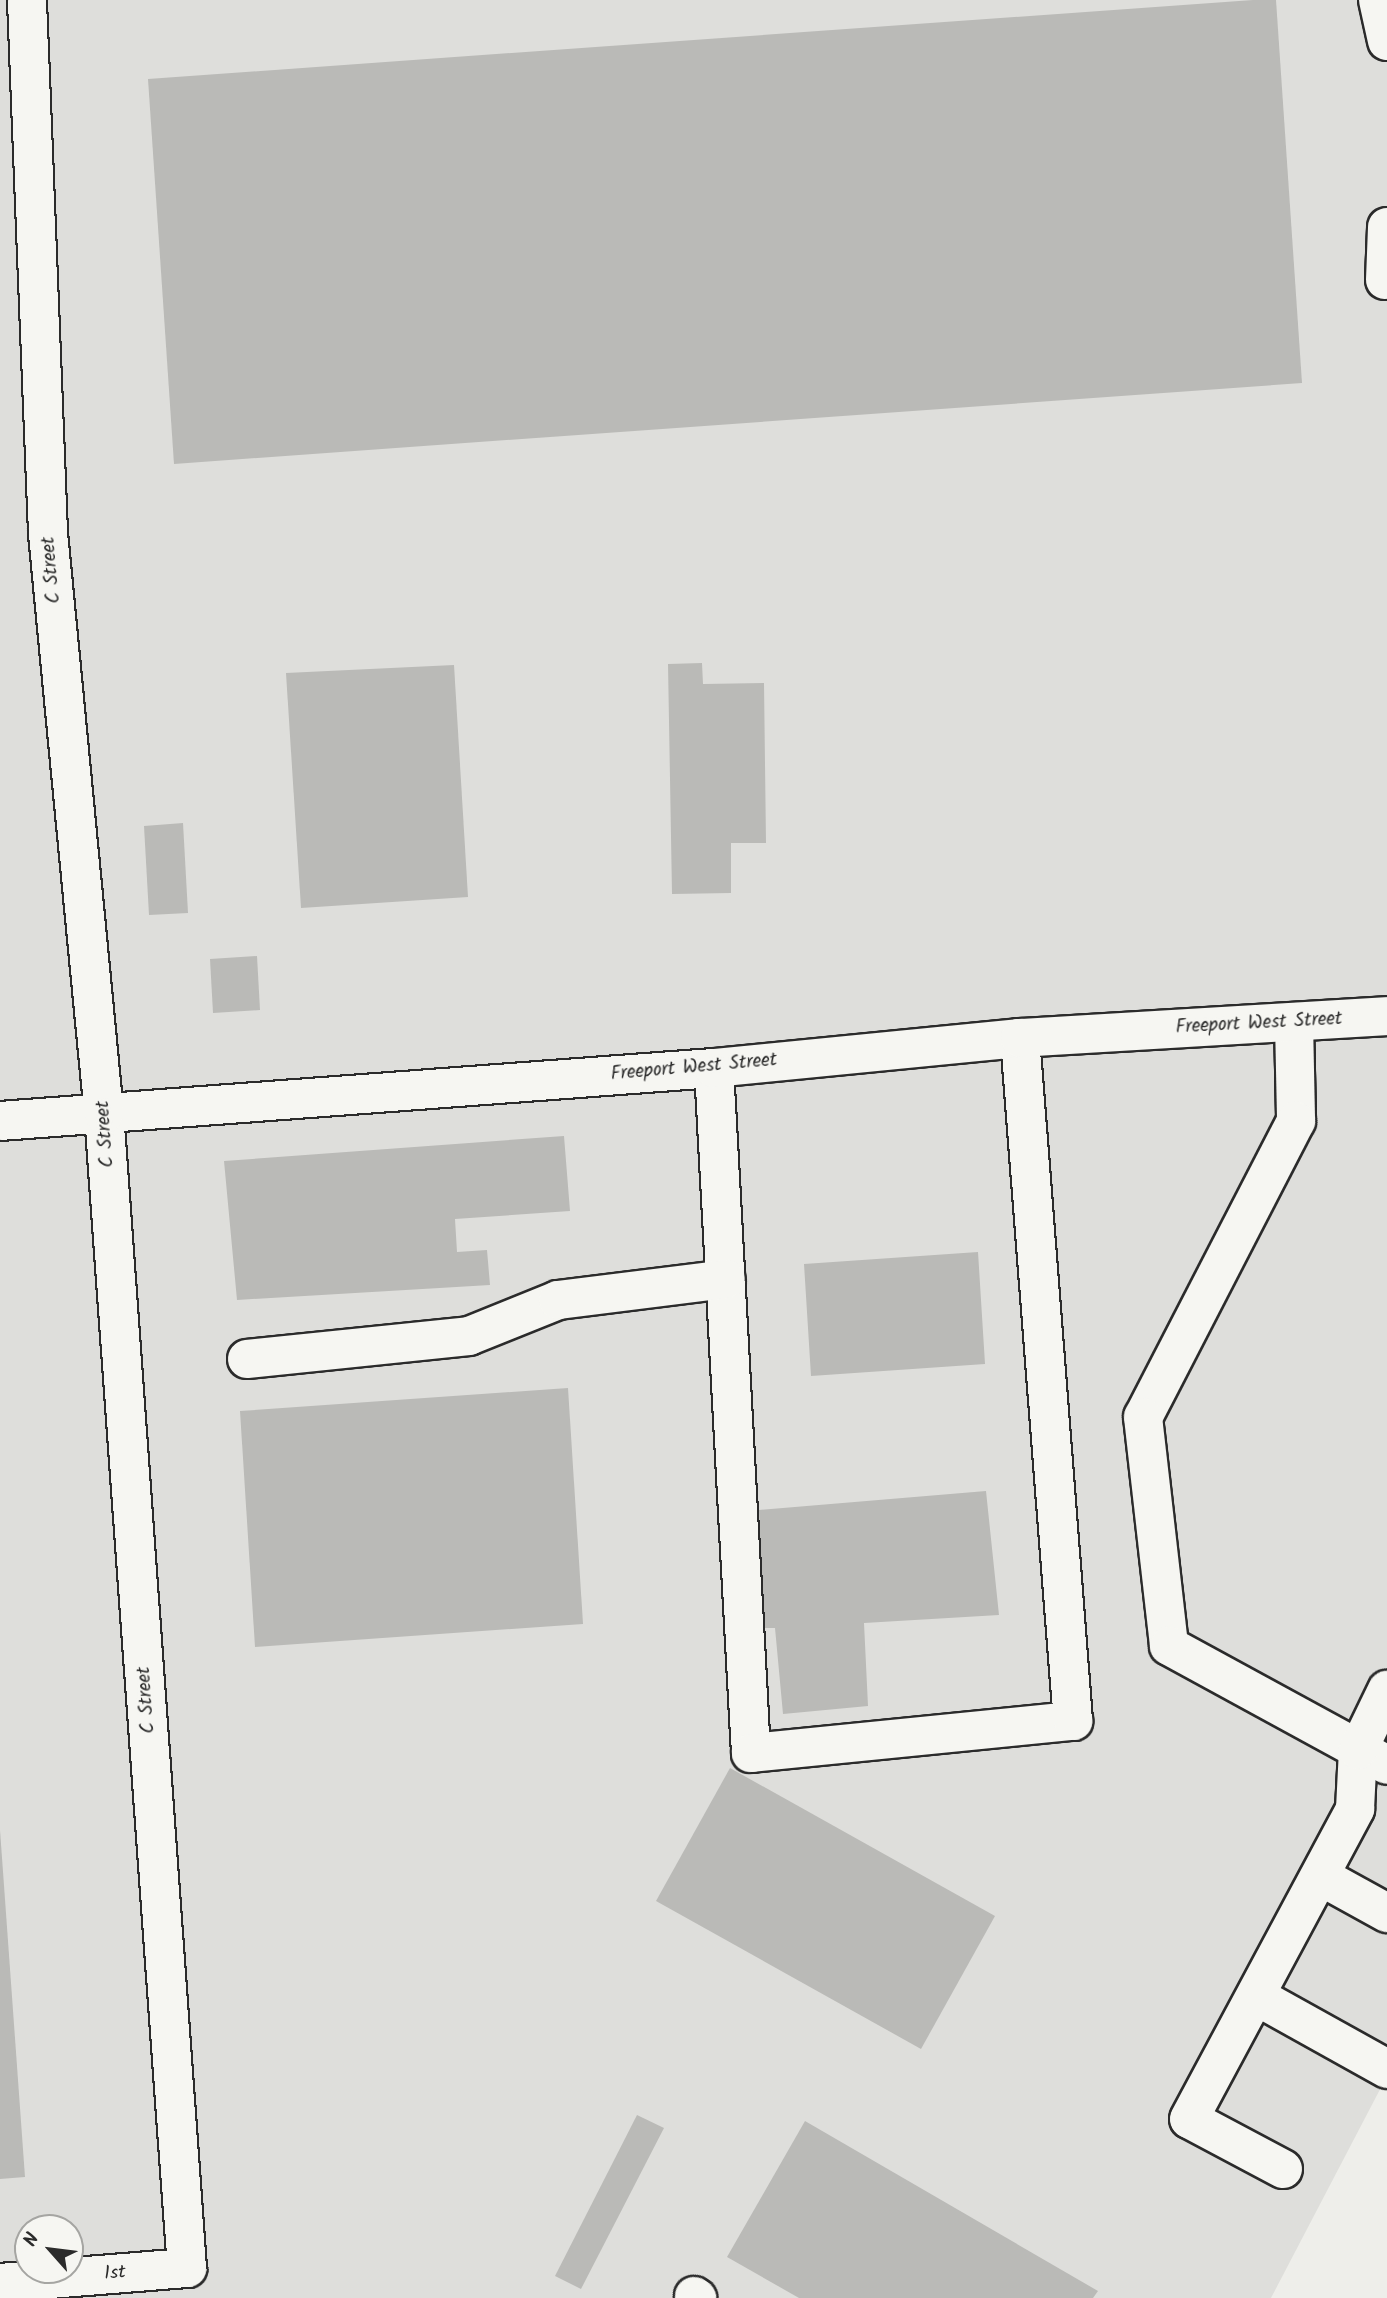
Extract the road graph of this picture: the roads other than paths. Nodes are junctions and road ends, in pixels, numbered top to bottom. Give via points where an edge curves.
1 (27, 0) edge
2 (1378, 0) edge
3 (1387, 41) edge
4 (1387, 227) edge
5 (1385, 280) dead end
6 (1387, 1016) edge
7 (1294, 1021) junction
8 (1020, 1038) junction
9 (714, 1068) junction
10 (104, 1114) junction
11 (0, 1121) edge
12 (726, 1279) junction
13 (247, 1359) dead end
14 (1387, 1690) edge
15 (1373, 1758) edge
16 (1320, 1876) junction
17 (1387, 1913) edge
18 (1256, 1996) junction
19 (1387, 2069) edge
20 (1283, 2169) dead end
21 (187, 2268) joint
22 (0, 2283) edge

1 - 10 lane, C Street via 48,533
2 - 3 lane
4 - 5 lane
6 - 7 lane, Freeport West Street
7 - 8 lane, Freeport West Street
7 - 15 lane via 1296,1121 1143,1417 1168,1646
8 - 9 lane, Freeport West Street
8 - 12 lane via 1073,1721 751,1753
9 - 10 lane, Freeport West Street
9 - 12 lane
10 - 11 lane, Freeport West Street
10 - 21 lane, C Street
12 - 13 lane via 558,1300 469,1336
14 - 15 lane
15 - 16 lane via 1355,1809
16 - 17 lane
16 - 18 lane
18 - 19 lane
18 - 20 lane via 1189,2119
21 - 22 lane, 1st

